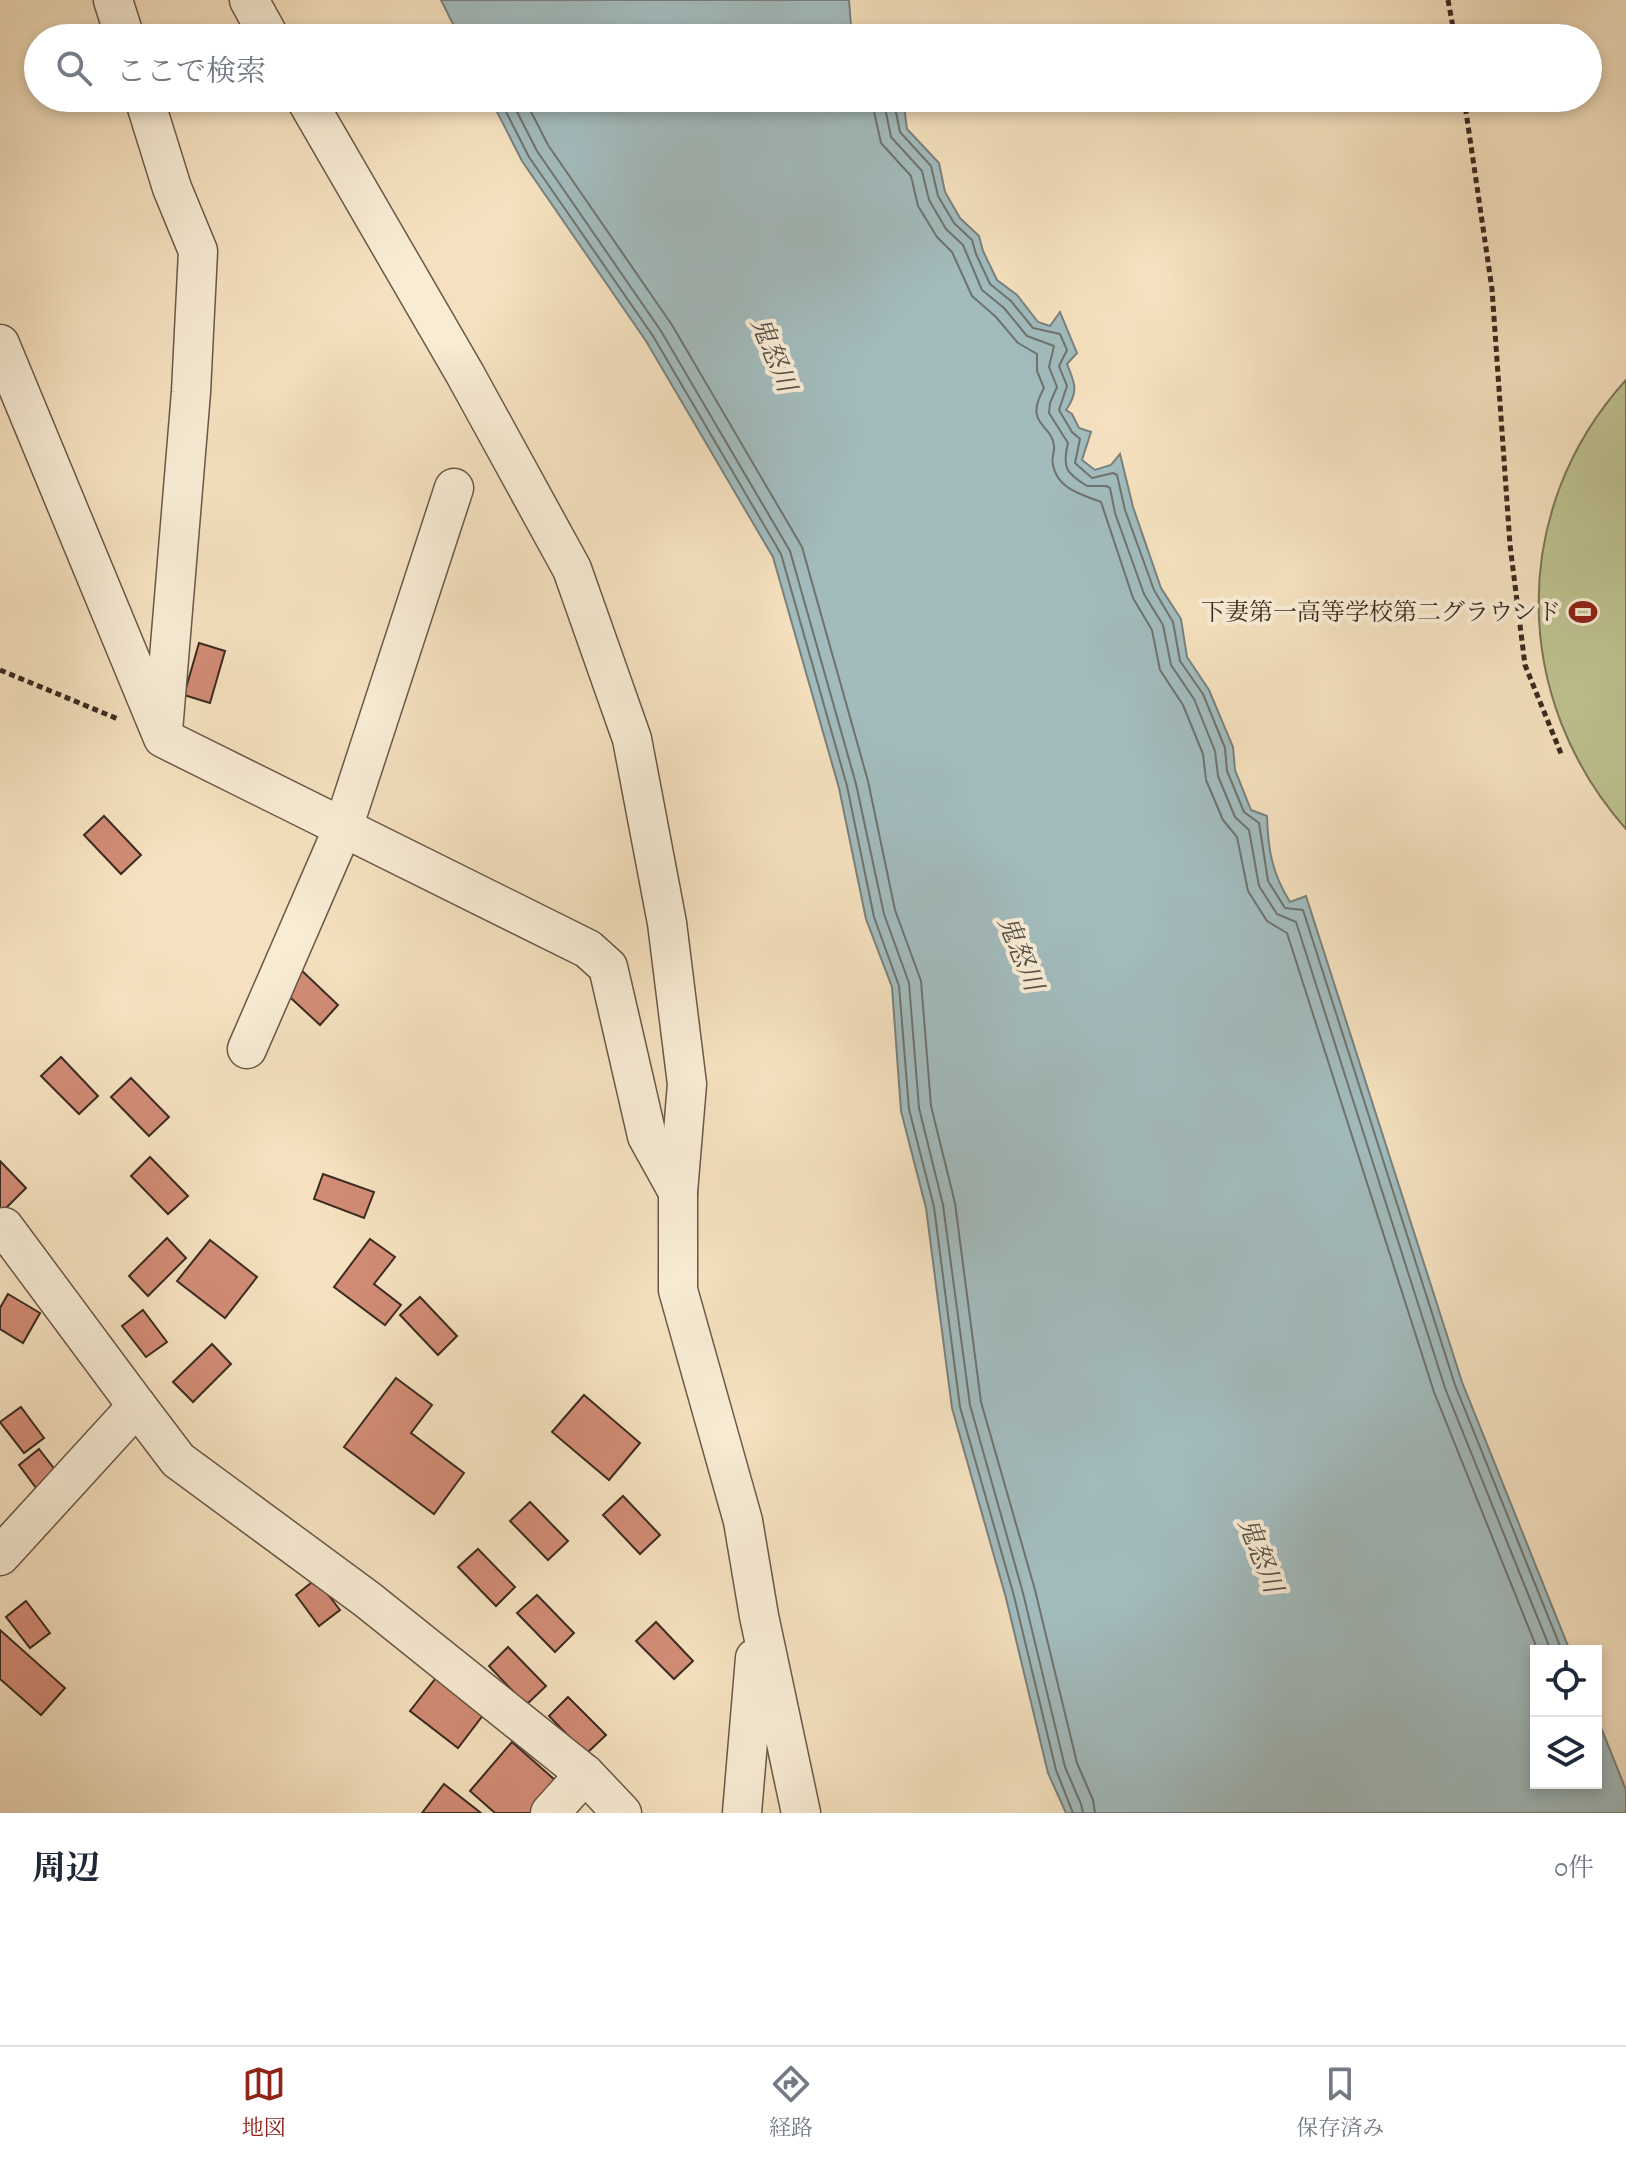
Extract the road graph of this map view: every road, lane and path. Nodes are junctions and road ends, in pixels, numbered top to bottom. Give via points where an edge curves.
1 (113, 0) edge
2 (249, 0) edge
3 (1448, 0) edge
4 (121, 24) edge
5 (262, 24) edge
6 (1452, 24) edge
7 (148, 112) edge
8 (313, 112) edge
9 (1466, 112) edge
10 (0, 344) edge
11 (454, 488) dead end
12 (0, 670) edge
13 (163, 738) junction
14 (1562, 756) dead end
15 (343, 828) junction
16 (247, 1049) dead end
17 (678, 1192) junction
18 (0, 1231) edge
19 (137, 1406) junction
20 (0, 1556) edge
21 (759, 1616) junction
22 (585, 1774) junction
23 (550, 1813) edge
24 (622, 1813) edge
25 (742, 1813) edge
26 (801, 1813) edge

1 - 4 street
2 - 5 street
3 - 6 path
7 - 13 street via 198,251
8 - 17 street via 572,569 632,739 667,923 687,1084
9 - 14 path via 1492,289 1510,545 1525,665
10 - 13 street
11 - 15 street
12 - 13 path
13 - 15 street
15 - 16 street
15 - 17 street via 588,949 608,967 647,1136
17 - 21 street via 678,1290 743,1521
18 - 19 street via 4,1227
19 - 20 street
19 - 22 street via 178,1460 368,1600
21 - 25 street
21 - 26 street
22 - 23 street
22 - 24 street

